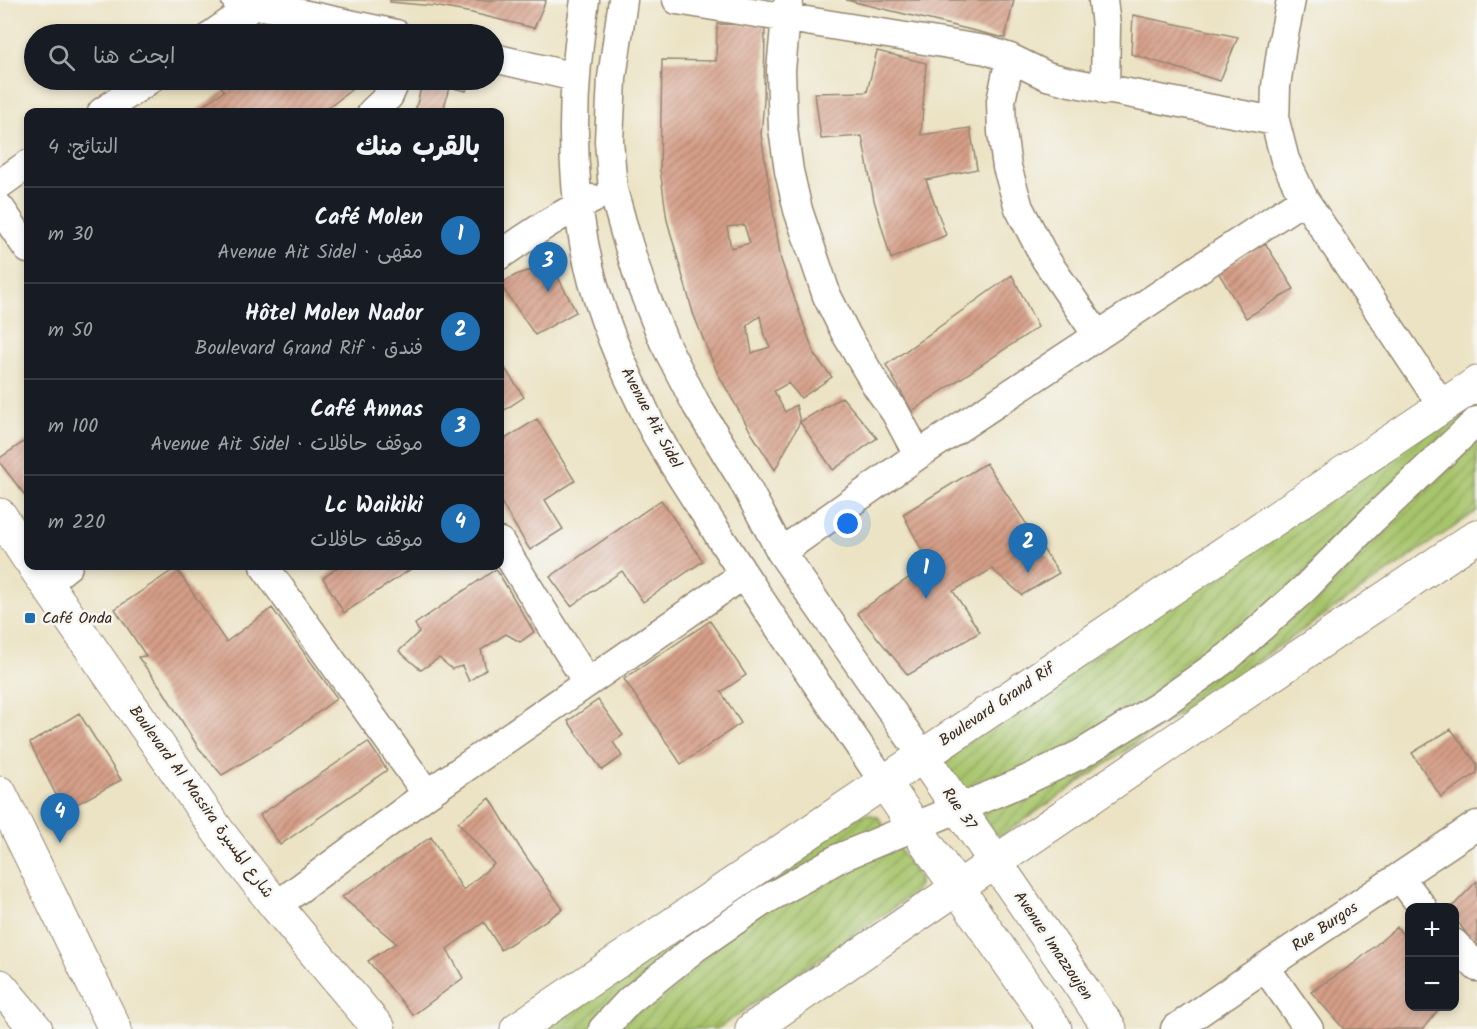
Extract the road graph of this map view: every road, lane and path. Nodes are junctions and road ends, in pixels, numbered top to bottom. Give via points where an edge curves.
1 (585, 0) edge
2 (623, 0) edge
3 (677, 0) edge
4 (1103, 0) edge
5 (1291, 0) edge
6 (246, 2) edge
7 (788, 8) edge
8 (223, 24) edge
9 (349, 24) edge
10 (1010, 58) junction
11 (504, 60) edge
12 (575, 77) junction
13 (134, 90) edge
14 (392, 90) edge
15 (1105, 90) junction
16 (108, 108) edge
17 (376, 108) edge
18 (1275, 121) junction
19 (24, 167) edge
20 (0, 184) edge
21 (613, 190) junction
22 (1304, 199) junction
23 (578, 205) junction
24 (0, 208) edge
25 (24, 243) edge
26 (504, 252) edge
27 (1097, 335) junction
28 (1477, 383) edge
29 (1443, 406) junction
30 (1477, 421) edge
31 (918, 455) junction
32 (0, 516) edge
33 (1477, 536) edge
34 (24, 544) edge
35 (504, 548) edge
36 (781, 552) junction
37 (45, 570) edge
38 (267, 570) edge
39 (743, 575) junction
40 (587, 682) junction
41 (922, 755) junction
42 (884, 782) junction
43 (0, 793) edge
44 (427, 794) junction
45 (959, 808) junction
46 (1477, 825) edge
47 (915, 827) junction
48 (996, 862) junction
49 (1400, 877) junction
50 (957, 888) junction
51 (1419, 903) edge
52 (276, 906) junction
53 (1459, 947) edge
54 (1265, 967) junction
55 (1477, 967) edge
56 (0, 986) edge
57 (36, 1029) edge
58 (115, 1029) edge
59 (379, 1029) edge
60 (517, 1029) edge
61 (603, 1029) edge
62 (752, 1029) edge
63 (1054, 1029) edge
64 (1110, 1029) edge
65 (1175, 1029) edge
66 (1309, 1029) edge

1 - 12 street, Avenue Ait Sidel
2 - 21 street via 612,78 609,141
3 - 7 street
4 - 15 street
5 - 18 street via 1276,86
6 - 8 street
6 - 9 street
7 - 10 street
7 - 31 street via 781,70 783,128 798,210 827,296
10 - 15 street via 1047,76
10 - 27 street via 1001,101 1002,132 1019,208 1046,260
11 - 12 street
12 - 23 street, Avenue Ait Sidel
13 - 16 street
14 - 17 street
15 - 18 street
18 - 22 street via 1285,160
19 - 20 street
21 - 23 street
21 - 36 street via 641,285 664,342
22 - 27 street
22 - 29 street
23 - 26 street
23 - 39 street, Avenue Ait Sidel via 592,278 624,369 658,440
24 - 25 street
27 - 31 street
28 - 29 street, Boulevard Grand Rif
29 - 41 street, Boulevard Grand Rif
30 - 45 street via 1228,657 1081,754
31 - 36 street
32 - 34 street, Boulevard Al Massira شارع المسيرة
33 - 48 street
35 - 40 street
36 - 41 street
37 - 52 street, Boulevard Al Massira شارع المسيرة via 220,834
38 - 44 street
39 - 40 street
39 - 42 street, Avenue Ait Sidel
40 - 44 street
41 - 42 street, Boulevard Grand Rif
41 - 45 street, Rue 37
42 - 47 street
42 - 60 street, Boulevard Grand Rif
43 - 58 street
44 - 52 street
45 - 47 street
45 - 48 street, Rue 37
46 - 49 street, Rue Burgos
47 - 50 street
47 - 61 street via 839,858 762,902 694,948 629,1001
48 - 50 street
48 - 64 street, Avenue Imazzoujen
49 - 51 street
49 - 54 street, Rue Burgos
50 - 62 street
50 - 63 street
52 - 59 street, Boulevard Al Massira شارع المسيرة
53 - 55 street
54 - 65 street, Rue Burgos
54 - 66 street
56 - 57 street

